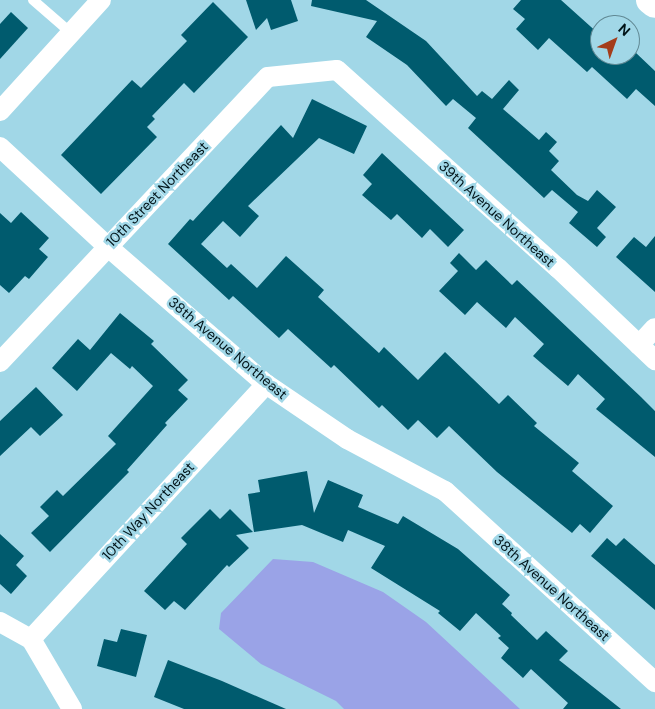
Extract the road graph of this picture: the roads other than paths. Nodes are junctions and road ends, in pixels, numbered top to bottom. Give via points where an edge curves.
1 (33, 0) edge
2 (101, 0) edge
3 (650, 0) edge
4 (655, 4) edge
5 (71, 33) junction
6 (337, 70) joint
7 (0, 111) edge
8 (0, 147) edge
9 (107, 246) junction
10 (655, 328) edge
11 (639, 345) junction
12 (655, 360) edge
13 (0, 362) edge
14 (266, 384) junction
15 (0, 622) edge
16 (30, 639) junction
17 (655, 682) edge
18 (72, 709) edge

1 - 5 lane
2 - 5 street
3 - 4 street
5 - 7 street
6 - 9 street, 10th Street Northeast via 268,77
6 - 11 street, 39th Avenue Northeast
8 - 9 street, 38th Avenue Northeast
9 - 13 street, 10th Street Northeast
9 - 14 street, 38th Avenue Northeast
10 - 11 street
11 - 12 street, 39th Avenue Northeast
14 - 16 street, 10th Way Northeast
14 - 17 street, 38th Avenue Northeast via 347,439 444,491
15 - 16 street
16 - 18 street

